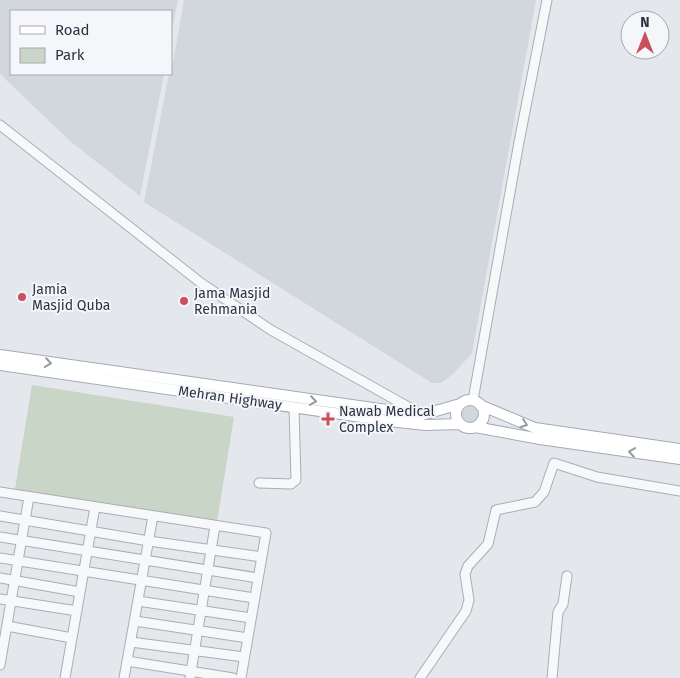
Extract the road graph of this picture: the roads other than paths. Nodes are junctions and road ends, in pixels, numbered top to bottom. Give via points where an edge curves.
1 (547, 0) edge
2 (0, 125) edge
3 (0, 355) edge
4 (0, 365) edge
5 (476, 402) junction
6 (460, 404) junction
7 (294, 408) junction
8 (422, 415) junction
9 (460, 424) junction
10 (474, 427) junction
11 (680, 449) edge
12 (680, 459) edge
13 (259, 483) dead end
14 (680, 491) edge
15 (0, 492) edge
16 (29, 497) junction
17 (95, 507) junction
18 (0, 516) edge
19 (153, 516) junction
20 (25, 520) junction
21 (215, 526) junction
22 (91, 531) junction
23 (0, 537) edge
24 (22, 541) junction
25 (148, 541) junction
26 (211, 550) junction
27 (87, 551) junction
28 (262, 557) junction
29 (0, 558) edge
30 (18, 561) junction
31 (145, 561) junction
32 (208, 569) junction
33 (84, 573) junction
34 (567, 576) dead end
35 (0, 578) edge
36 (258, 578) junction
37 (15, 580) junction
38 (142, 581) junction
39 (204, 591) junction
40 (80, 592) junction
41 (254, 598) junction
42 (0, 599) edge
43 (11, 601) junction
44 (138, 601) junction
45 (201, 610) junction
46 (77, 611) junction
47 (251, 618) junction
48 (134, 621) junction
49 (5, 623) edge
50 (197, 631) junction
51 (72, 638) junction
52 (248, 638) junction
53 (2, 641) edge
54 (131, 642) junction
55 (194, 652) junction
56 (244, 657) junction
57 (127, 661) junction
58 (0, 662) edge
59 (190, 675) edge
60 (65, 678) edge
61 (124, 678) edge
62 (233, 678) edge
63 (241, 678) edge
64 (420, 678) edge
65 (552, 678) edge

1 - 5 street via 519,142
2 - 8 street via 201,283 271,330
3 -> 8 main road
4 - 7 main road, Mehran Highway
5 - 6 main road
5 - 10 main road via 483,415
5 -> 11 main road via 535,428
6 - 8 main road
6 - 9 main road via 456,415
7 - 9 main road, Mehran Highway via 425,425
7 - 13 street via 296,480 291,484
9 - 10 main road
12 -> 10 main road
14 - 64 street via 597,477 554,463 544,492 535,502 496,510 488,544 464,574 469,600 466,611
15 - 16 street
16 - 17 street
16 - 20 street
17 - 19 street
17 - 22 street
18 - 20 street
19 - 21 street
19 - 25 street
20 - 22 street
20 - 24 street
21 - 26 street
21 - 28 street via 266,533
22 - 25 street
22 - 27 street
23 - 24 street
24 - 27 street
24 - 30 street
25 - 26 street
25 - 31 street
26 - 28 street
26 - 32 street
27 - 31 street
27 - 33 street
28 - 36 street
29 - 30 street
30 - 33 street
30 - 37 street
31 - 32 street
31 - 38 street
32 - 36 street
32 - 39 street
33 - 38 street
33 - 40 street
34 - 65 street via 563,604 558,612
35 - 37 street
36 - 41 street
37 - 40 street
37 - 43 street
38 - 39 street
38 - 44 street
39 - 41 street
39 - 45 street
40 - 46 street
41 - 47 street
42 - 43 street
43 - 46 street
43 - 49 street
44 - 45 street
44 - 48 street
45 - 47 street
45 - 50 street
46 - 51 street
47 - 52 street
48 - 50 street
48 - 54 street
49 - 51 street
49 - 53 street
50 - 52 street
50 - 55 street
51 - 60 street
52 - 56 street
53 - 58 street
54 - 55 street
54 - 57 street
55 - 56 street
55 - 59 street
56 - 63 street
57 - 59 street
57 - 61 street
59 - 62 street

